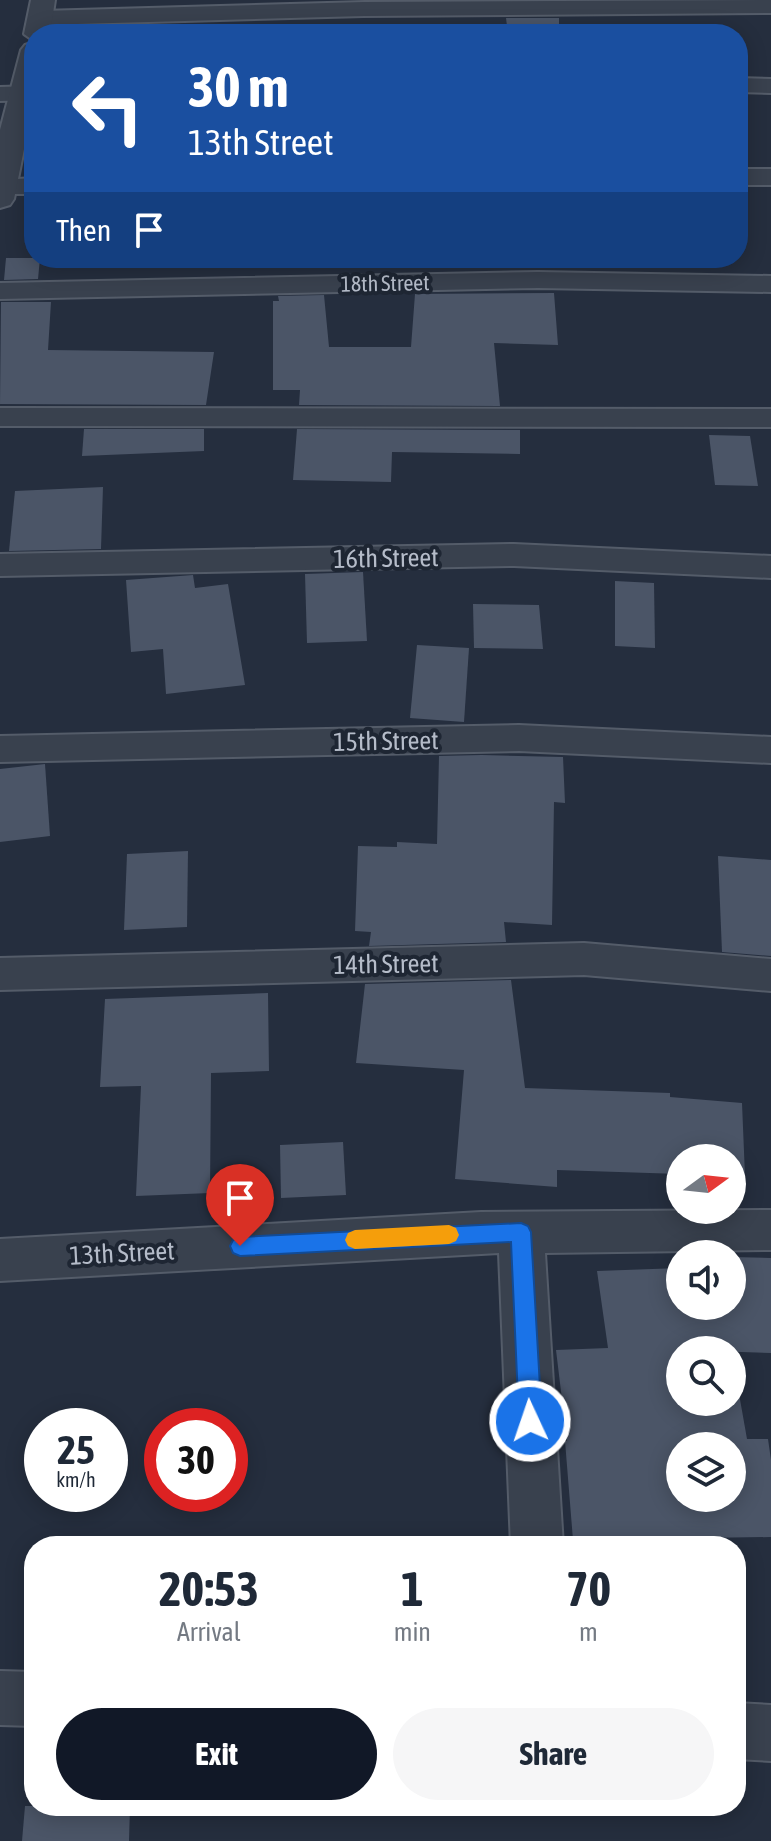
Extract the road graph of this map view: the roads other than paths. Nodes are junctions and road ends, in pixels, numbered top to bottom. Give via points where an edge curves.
1 (771, 6) edge
2 (40, 17) edge
3 (748, 85) edge
4 (771, 86) edge
5 (20, 93) edge
6 (748, 177) edge
7 (771, 177) edge
8 (1, 186) edge
9 (24, 186) edge
10 (771, 284) edge
11 (0, 291) edge
12 (0, 417) edge
13 (771, 418) edge
14 (0, 565) edge
15 (771, 567) edge
16 (0, 749) edge
17 (771, 750) edge
18 (0, 974) edge
19 (771, 975) edge
20 (771, 1230) edge
21 (521, 1232) junction
22 (0, 1260) edge
23 (536, 1536) edge
24 (0, 1698) edge
25 (24, 1699) edge
26 (746, 1732) edge
27 (771, 1733) edge

1 - 2 street
3 - 4 street
5 - 8 street
6 - 7 street
8 - 9 street
10 - 11 street, 18th Street via 538,280
12 - 13 street
14 - 15 street, 16th Street via 514,555
16 - 17 street, 15th Street via 519,738
18 - 19 street, 14th Street via 584,959
20 - 21 street, 13th Street
21 - 22 street, 13th Street
21 - 23 street
24 - 25 street
26 - 27 street

